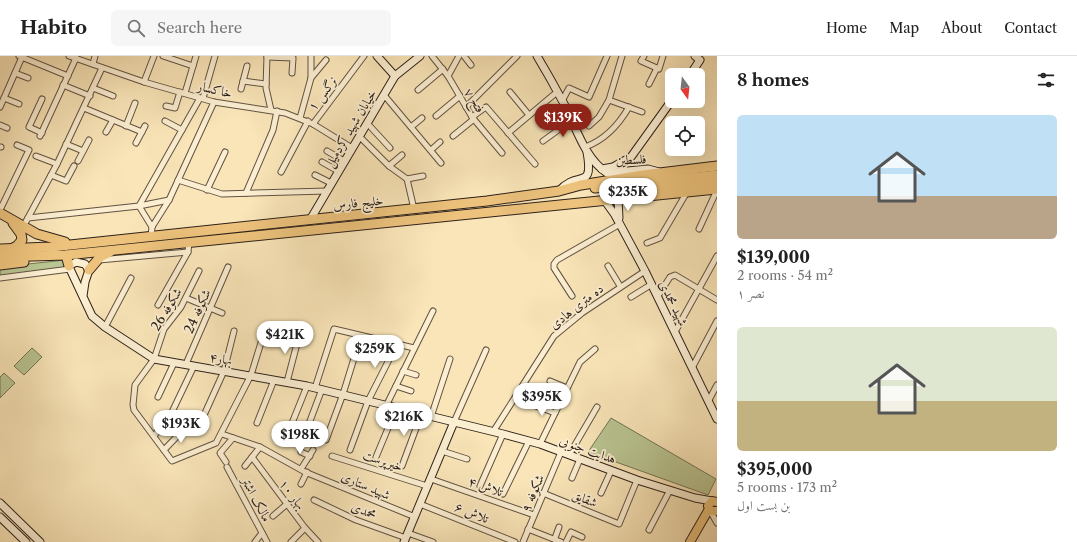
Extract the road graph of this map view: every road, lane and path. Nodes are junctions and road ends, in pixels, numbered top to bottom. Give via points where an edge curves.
1 (70, 56) edge
2 (95, 56) edge
3 (154, 56) edge
4 (163, 56) edge
5 (196, 56) edge
6 (215, 56) edge
7 (267, 56) edge
8 (311, 56) edge
9 (364, 56) edge
10 (376, 56) edge
11 (420, 56) edge
12 (432, 56) edge
13 (459, 56) edge
14 (464, 56) edge
15 (517, 56) edge
16 (537, 56) edge
17 (607, 56) edge
18 (622, 56) edge
19 (644, 56) edge
20 (663, 56) edge
21 (20, 57) edge
22 (700, 57) edge
23 (76, 58) junction
24 (326, 60) dead end
25 (93, 64) junction
26 (471, 65) dead end
27 (193, 66) junction
28 (247, 66) dead end
29 (102, 68) junction
30 (656, 68) junction
31 (694, 68) edge
32 (443, 69) junction
33 (15, 73) junction
34 (292, 73) dead end
35 (68, 76) junction
36 (395, 76) junction
37 (448, 76) junction
38 (28, 78) dead end
39 (311, 78) junction
40 (243, 81) junction
41 (144, 82) junction
42 (266, 84) junction
43 (649, 84) dead end
44 (63, 85) junction
45 (93, 88) junction
46 (241, 88) dead end
47 (418, 90) dead end
48 (510, 92) dead end
49 (557, 92) junction
50 (183, 93) junction
51 (384, 95) junction
52 (90, 96) junction
53 (113, 96) dead end
54 (460, 96) junction
55 (4, 98) junction
56 (201, 98) junction
57 (609, 98) junction
58 (42, 99) dead end
59 (562, 101) junction
60 (214, 102) junction
61 (135, 103) dead end
62 (19, 104) dead end
63 (166, 106) dead end
64 (0, 107) edge
65 (466, 107) junction
66 (629, 107) junction
67 (84, 108) junction
68 (666, 108) edge
69 (271, 110) junction
70 (277, 111) junction
71 (642, 112) dead end
72 (529, 115) junction
73 (436, 116) dead end
74 (300, 118) junction
75 (422, 118) dead end
76 (473, 118) junction
77 (113, 120) junction
78 (572, 120) junction
79 (165, 121) dead end
80 (311, 122) junction
81 (367, 123) junction
82 (0, 125) edge
83 (126, 126) junction
84 (145, 126) dead end
85 (589, 126) dead end
86 (411, 127) junction
87 (7, 128) dead end
88 (182, 130) junction
89 (106, 132) dead end
90 (142, 132) junction
91 (508, 133) junction
92 (359, 136) junction
93 (453, 136) dead end
94 (89, 140) dead end
95 (440, 142) dead end
96 (543, 142) dead end
97 (136, 143) dead end
98 (66, 144) junction
99 (17, 145) dead end
100 (352, 148) junction
101 (390, 148) dead end
102 (586, 149) junction
103 (430, 150) junction
104 (83, 151) junction
105 (327, 151) dead end
106 (225, 152) dead end
107 (502, 153) dead end
108 (402, 155) dead end
109 (36, 156) dead end
110 (631, 157) junction
111 (78, 161) dead end
112 (344, 161) junction
113 (322, 162) dead end
114 (441, 163) dead end
115 (57, 164) junction
116 (535, 164) dead end
117 (74, 166) dead end
118 (390, 166) junction
119 (716, 168) edge
120 (602, 169) junction
121 (636, 170) junction
122 (338, 171) junction
123 (281, 172) dead end
124 (662, 172) junction
125 (315, 175) dead end
126 (51, 176) junction
127 (423, 176) dead end
128 (408, 179) junction
129 (178, 180) junction
130 (717, 182) edge
131 (331, 184) junction
132 (207, 190) junction
133 (717, 190) edge
134 (327, 191) junction
135 (559, 191) junction
136 (686, 192) junction
137 (246, 193) junction
138 (618, 199) junction
139 (169, 200) junction
140 (605, 201) junction
141 (139, 206) junction
142 (560, 206) junction
143 (414, 209) junction
144 (0, 210) edge
145 (0, 213) edge
146 (28, 218) junction
147 (9, 219) junction
148 (310, 220) junction
149 (620, 224) junction
150 (23, 227) junction
151 (152, 227) junction
152 (700, 229) dead end
153 (151, 237) junction
154 (189, 242) junction
155 (93, 243) junction
156 (647, 243) dead end
157 (122, 248) junction
158 (0, 249) edge
159 (10, 249) junction
160 (188, 252) junction
161 (66, 255) junction
162 (717, 256) edge
163 (0, 257) edge
164 (96, 260) junction
165 (0, 265) edge
166 (608, 266) dead end
167 (228, 267) dead end
168 (69, 268) junction
169 (89, 270) junction
170 (199, 271) dead end
171 (645, 271) junction
172 (0, 278) edge
173 (131, 278) dead end
174 (652, 284) junction
175 (620, 286) junction
176 (698, 290) junction
177 (83, 296) junction
178 (572, 296) dead end
179 (658, 296) junction
180 (631, 297) dead end
181 (186, 298) junction
182 (717, 300) edge
183 (158, 305) dead end
184 (210, 309) junction
185 (433, 311) dead end
186 (222, 313) dead end
187 (717, 321) edge
188 (105, 327) junction
189 (234, 331) dead end
190 (300, 332) dead end
191 (675, 332) junction
192 (264, 333) dead end
193 (361, 336) junction
194 (397, 344) junction
195 (414, 348) junction
196 (595, 349) dead end
197 (486, 350) dead end
198 (154, 359) junction
199 (450, 359) dead end
200 (174, 362) junction
201 (186, 364) junction
202 (194, 366) junction
203 (692, 368) junction
204 (224, 371) junction
205 (403, 371) junction
206 (251, 375) junction
207 (416, 375) dead end
208 (274, 380) junction
209 (550, 381) dead end
210 (287, 382) junction
211 (717, 385) edge
212 (307, 386) junction
213 (396, 386) junction
214 (318, 388) junction
215 (567, 388) junction
216 (411, 391) dead end
217 (344, 394) junction
218 (158, 397) dead end
219 (709, 400) junction
220 (368, 401) junction
221 (386, 406) junction
222 (536, 406) dead end
223 (597, 408) dead end
224 (396, 409) junction
225 (205, 413) dead end
226 (555, 413) junction
227 (421, 415) junction
228 (431, 417) junction
229 (717, 419) edge
230 (454, 422) junction
231 (257, 423) dead end
232 (186, 427) dead end
233 (493, 432) junction
234 (288, 433) dead end
235 (222, 434) junction
236 (503, 434) junction
237 (154, 436) junction
238 (304, 437) dead end
239 (233, 438) junction
240 (326, 440) dead end
241 (528, 441) junction
242 (540, 444) junction
243 (260, 447) junction
244 (164, 450) junction
245 (314, 450) dead end
246 (350, 450) dead end
247 (442, 451) junction
248 (301, 452) dead end
249 (561, 452) junction
250 (569, 455) junction
251 (310, 456) junction
252 (332, 456) dead end
253 (252, 457) junction
254 (376, 457) dead end
255 (467, 460) dead end
256 (580, 460) junction
257 (245, 466) dead end
258 (402, 466) dead end
259 (301, 469) junction
260 (612, 471) junction
261 (307, 472) junction
262 (572, 478) dead end
263 (431, 479) junction
264 (638, 480) junction
265 (301, 484) dead end
266 (428, 486) junction
267 (480, 486) dead end
268 (670, 490) junction
269 (543, 493) junction
270 (601, 493) dead end
271 (503, 494) dead end
272 (314, 500) dead end
273 (0, 503) edge
274 (287, 504) junction
275 (420, 504) junction
276 (714, 506) edge
277 (534, 515) junction
278 (273, 516) dead end
279 (0, 517) edge
280 (415, 517) junction
281 (717, 523) edge
282 (559, 527) dead end
283 (305, 528) junction
284 (528, 529) junction
285 (649, 530) dead end
286 (262, 533) junction
287 (582, 537) dead end
288 (406, 538) edge
289 (551, 539) edge
290 (26, 542) edge
291 (40, 542) edge
292 (255, 542) edge
293 (267, 542) edge
294 (291, 542) edge
295 (318, 542) edge
296 (433, 542) edge
297 (515, 542) edge
298 (523, 542) edge
299 (561, 542) edge
300 (566, 542) edge
301 (690, 542) edge
302 (696, 542) edge

1 - 23 street, خاکسار
2 - 25 street
3 - 41 street
4 - 27 street
5 - 27 street
6 - 56 street
7 - 34 street via 293,58
7 - 42 street
8 - 39 street
9 - 80 street, نرگس ۱
10 - 36 street
11 - 36 street, خیابان شهید کردمیل
12 - 32 street, فتح ۷
13 - 37 street
14 - 26 street
15 - 65 street
16 - 49 street, فلسطین
17 - 59 street via 589,97 569,88
18 - 57 street
19 - 30 street via 641,61
20 - 30 street via 659,69
21 - 33 street
21 - 35 street
22 - 31 street
23 - 25 street, خاکسار
23 - 35 street
24 - 39 street
25 - 29 street, خاکسار
27 - 50 street
28 - 40 street
29 - 41 street, خاکسار
29 - 45 street
30 - 43 street
32 - 37 street, فتح ۷
32 - 47 street
33 - 38 street
33 - 55 street
35 - 44 street
36 - 51 street, خیابان شهید کردمیل
37 - 54 street, فتح ۷
39 - 74 street
40 - 42 street
40 - 46 street
41 - 50 street, خاکسار
42 - 69 street
44 - 52 street
44 - 58 street via 41,134 30,127
45 - 52 street
45 - 53 street
48 - 72 street
49 - 59 street, فلسطین
49 - 72 street
50 - 56 street, خاکسار
50 - 63 street via 176,108
51 - 81 street, خیابان شهید کردمیل
51 - 86 street
52 - 67 street
54 - 65 street, فتح ۷
54 - 73 street
55 - 62 street
55 - 64 street
56 - 60 street, خاکسار
56 - 88 street
57 - 66 street
57 - 85 street via 599,117
59 - 78 street, فلسطین
60 - 69 street, خاکسار
60 - 129 street
61 - 83 street
65 - 76 street, فتح ۷
66 - 71 street
66 - 102 street via 607,135
67 - 77 street
67 - 98 street
68 - 110 street
69 - 70 street, خاکسار
70 - 74 street, خاکسار
70 - 137 street via 274,130
72 - 91 street
74 - 80 street, خاکسار
75 - 86 street
76 - 91 street via 486,107
76 - 93 street
76 - 107 street, فتح ۷
77 - 83 street
77 - 89 street
78 - 96 street
78 - 102 street, فلسطین
79 - 88 street
80 - 100 street, خاکسار
80 - 123 street, نرگس ۱
81 - 92 street, خیابان شهید کردمیل
81 - 101 street
82 - 87 street
83 - 90 street
84 - 90 street
86 - 103 street
88 - 141 street
90 - 97 street
91 - 116 street
92 - 100 street, خیابان شهید کردمیل
92 - 118 street
94 - 104 street
95 - 103 street
98 - 104 street
98 - 115 street
99 - 144 street via 29,150
100 - 112 street, خیابان شهید کردمیل
102 - 120 street, فلسطین
102 - 135 street, فلسطین via 590,170 588,175 567,182
103 - 114 street
104 - 111 street
105 - 112 street
106 - 132 street
108 - 118 street
109 - 115 street
110 - 120 street via 613,167
110 - 121 street via 632,166
112 - 122 street, خیابان شهید کردمیل
113 - 122 street
115 - 126 street
117 - 126 street via 66,181
118 - 128 street
119 - 124 highway, خلیج فارس
119 - 135 highway
120 - 121 street, فلسطین via 607,173
121 - 124 street, فلسطین
122 - 131 street, خیابان شهید کردمیل
124 - 135 highway, خلیج فارس
125 - 131 street
126 - 146 street
127 - 128 street
128 - 143 street
129 - 132 street
129 - 139 street
130 - 142 highway via 661,187
131 - 134 street, خیابان شهید کردمیل
132 - 137 street via 222,194
133 - 136 highway, خلیج فارس
133 - 152 street
134 - 137 street
134 - 148 street, خیابان شهید کردمیل
135 - 143 highway, خلیج فارس
136 - 138 highway, خلیج فارس
136 - 156 street via 660,238
138 - 140 highway, خلیج فارس
138 - 149 street
139 - 141 street
139 - 151 street
140 - 142 highway, خلیج فارس
140 - 149 street, شهید محمدی
141 - 146 street
141 - 151 street
142 - 154 highway, خلیج فارس
143 - 148 highway, خلیج فارس
145 - 147 highway
146 - 150 street
147 - 150 highway
147 - 159 highway via 22,237 19,244
148 - 153 highway, خلیج فارس
149 - 171 street, شهید محمدی
149 - 178 street via 554,264
150 - 155 highway via 62,242
151 - 153 street
153 - 155 highway, خلیج فارس
154 - 157 highway, خلیج فارس
154 - 160 street
155 - 159 highway, خلیج فارس
157 - 161 highway, خلیج فارس
157 - 164 highway
158 - 159 highway, خلیج فارس
160 - 164 street
160 - 183 street
161 - 163 highway, خلیج فارس
161 - 165 highway
161 - 168 highway
162 - 176 street
164 - 169 highway
166 - 175 street
167 - 184 street, شکوفه 24
168 - 169 street via 76,262 81,262
168 - 172 street
168 - 177 street, بهار۴
169 - 177 street
170 - 181 street, شکوفه 26
171 - 174 street, شهید محمدی
171 - 175 street, ده متری هادی
173 - 188 street
174 - 179 street, شهید محمدی
174 - 180 street
175 - 233 street, ده متری هادی via 554,336
176 - 179 street via 672,275
176 - 182 street
176 - 191 street
177 - 188 street, بهار۴ via 90,313
179 - 191 street, شهید محمدی
181 - 184 street
181 - 198 street, شکوفه 26 via 164,329
184 - 186 street
184 - 201 street, شکوفه 24
185 - 195 street
187 - 203 street
188 - 198 street, بهار۴
189 - 204 street
190 - 210 street
191 - 203 street, شهید محمدی
192 - 206 street
193 - 194 street
193 - 214 street via 334,329
193 - 217 street
194 - 195 street
194 - 220 street
195 - 205 street
196 - 215 street via 580,362
197 - 230 street
198 - 200 street, بهار۴
198 - 237 street, شکوفه 26 via 135,384 133,404 134,410
199 - 228 street
200 - 201 street, بهار۴
200 - 218 street
201 - 202 street, بهار۴
202 - 204 street, بهار۴
202 - 237 street via 171,414
203 - 219 street, شهید محمدی
204 - 206 street, بهار۴
204 - 225 street
205 - 207 street
205 - 213 street
206 - 208 street, بهار۴
206 - 235 street
208 - 210 street, بهار۴
208 - 231 street
209 - 215 street
210 - 212 street, بهار۴
211 - 219 street
212 - 214 street, بهار۴
212 - 234 street
213 - 216 street
213 - 221 street
214 - 217 street, بهار۴
214 - 238 street
215 - 226 street
217 - 220 street, بهار۴
217 - 240 street
219 - 229 street, شهید محمدی
220 - 221 street, بهار۴
220 - 246 street
221 - 224 street, بهار۴
222 - 226 street
223 - 250 street
224 - 227 street, بهار۴
224 - 254 street
226 - 242 street
227 - 228 street, بهار۴
227 - 258 street
228 - 230 street, بهار۴
230 - 233 street, هدایت جنوبی
230 - 247 street
232 - 244 street
233 - 236 street, هدایت جنوبی
235 - 239 street, شهید ستاری
235 - 244 street, شکوفه 26 via 216,443 172,462
236 - 241 street, هدایت جنوبی
236 - 267 street
237 - 244 street, شکوفه 26
239 - 243 street, شهید ستاری
239 - 286 street, مالک اشتر via 220,453
241 - 242 street, هدایت جنوبی
241 - 271 street
242 - 249 street, هدایت جنوبی
243 - 253 street
243 - 259 street, شهید ستاری
245 - 251 street
247 - 255 street
247 - 263 street
248 - 251 street
249 - 250 street, هدایت جنوبی
249 - 269 street, شکوفه ۹
250 - 256 street, هدایت جنوبی
251 - 259 street
252 - 266 street, خیرپرست
253 - 257 street
253 - 274 street, بهار ۱۰
256 - 260 street, هدایت جنوبی
256 - 262 street
259 - 261 street, شهید ستاری
260 - 264 street, هدایت جنوبی
260 - 270 street
261 - 265 street
261 - 280 street, شهید ستاری
263 - 266 street
263 - 277 street, تلاش ۴
264 - 268 street, هدایت جنوبی
264 - 269 street, شقایق via 619,524
266 - 275 street
268 - 276 street, هدایت جنوبی
268 - 285 street
269 - 277 street, شکوفه ۹
272 - 288 street, محمدی via 356,520
273 - 291 street
274 - 278 street
274 - 283 street, بهار ۱۰
275 - 280 street
275 - 297 street, تلاش ۶
276 - 281 street
276 - 301 main road
276 - 302 main road
277 - 284 street, شکوفه ۹
279 - 290 street
280 - 288 street
282 - 289 street
283 - 294 street
283 - 295 street, بهار ۱۰
284 - 289 street
284 - 298 street, شکوفه ۹
286 - 292 street
286 - 293 street, مالک اشتر
287 - 300 street via 571,532
288 - 296 street, محمدی
289 - 299 street

